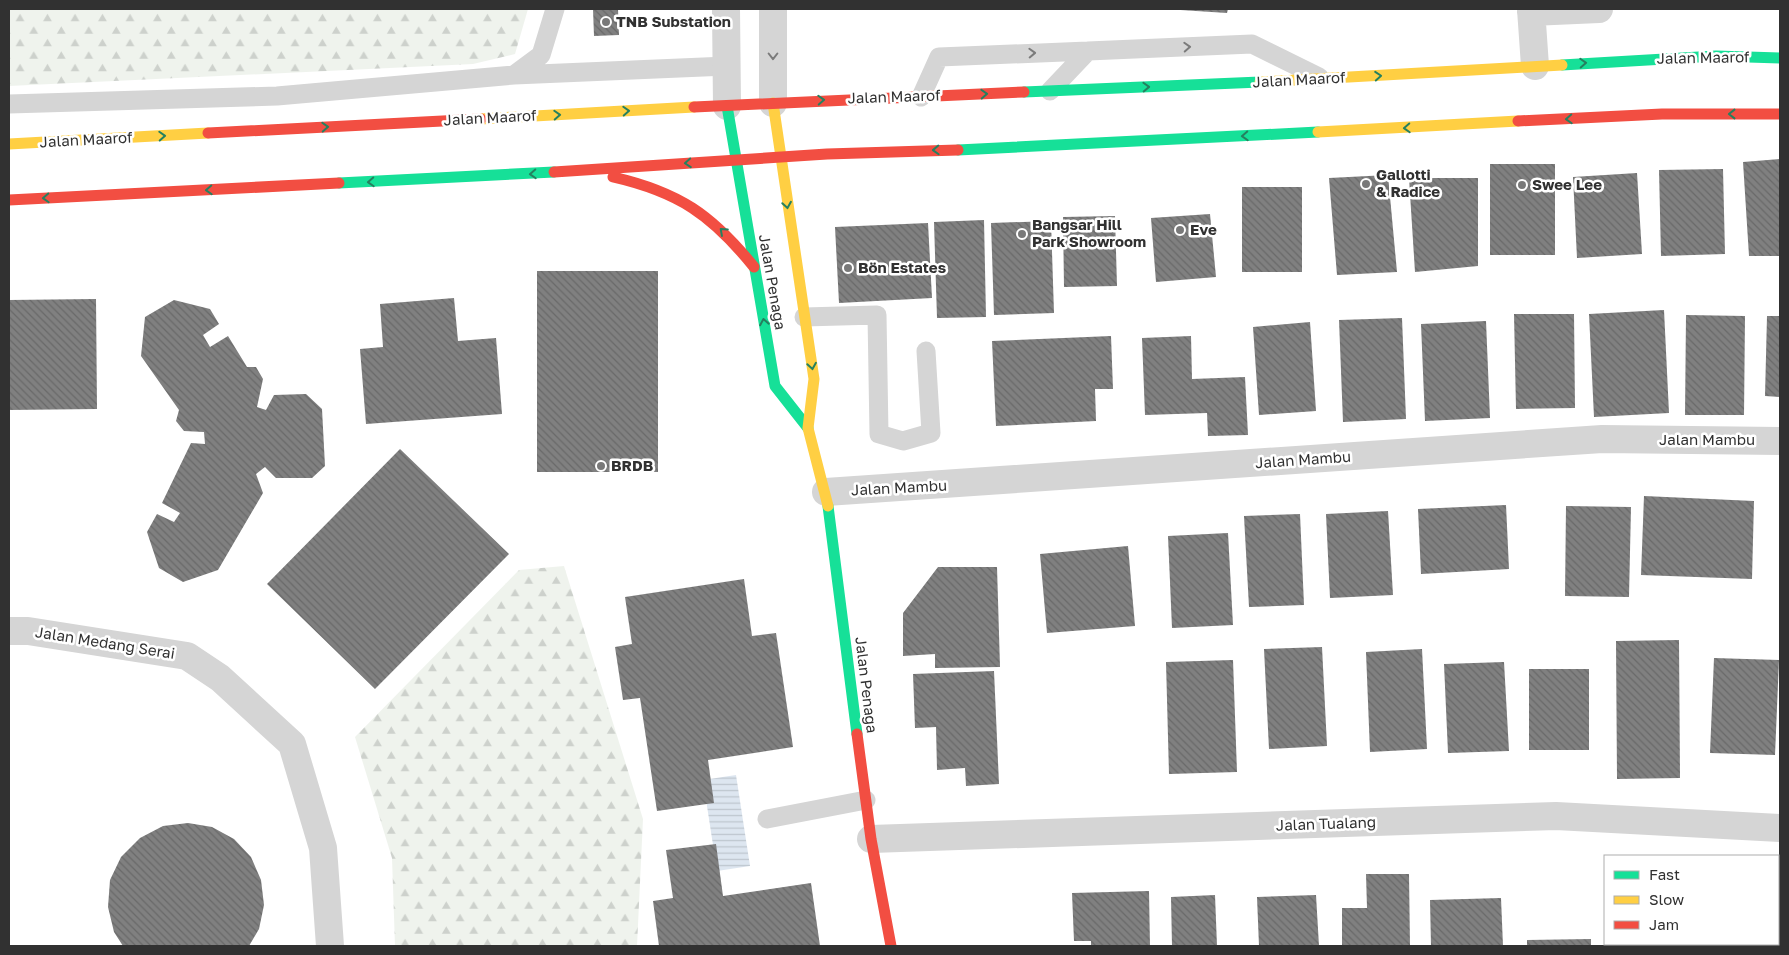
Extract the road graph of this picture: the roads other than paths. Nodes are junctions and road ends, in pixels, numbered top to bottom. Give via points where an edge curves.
1 (556, 9) edge
2 (726, 9) edge
3 (773, 9) edge
4 (1599, 9) edge
5 (1531, 10) edge
6 (1088, 51) junction
7 (1780, 58) edge
8 (727, 66) junction
9 (1534, 66) junction
10 (514, 74) junction
11 (1324, 79) junction
12 (1050, 91) junction
13 (921, 97) junction
14 (773, 103) junction
15 (9, 104) edge
16 (727, 106) junction
17 (1780, 114) edge
18 (9, 144) edge
19 (780, 157) junction
20 (736, 160) junction
21 (582, 171) junction
22 (9, 200) edge
23 (755, 268) junction
24 (804, 317) junction
25 (926, 351) dead end
26 (808, 428) junction
27 (1780, 441) edge
28 (826, 492) junction
29 (9, 631) edge
30 (866, 800) junction
31 (767, 819) dead end
32 (1780, 828) edge
33 (871, 839) junction
34 (330, 946) edge
35 (891, 946) edge

1 - 10 lane via 541,55
2 - 8 street
3 -> 14 street
4 - 5 street
5 - 9 street
6 -> 11 lane via 1252,44
6 - 12 lane
13 -> 6 lane via 940,57
9 -> 7 main road, Jalan Maarof via 1716,56
8 - 10 lane
8 - 16 street
11 -> 9 main road, Jalan Maarof
10 - 15 lane via 277,96
12 -> 11 main road, Jalan Maarof
13 -> 12 main road, Jalan Maarof
14 -> 13 main road, Jalan Maarof
14 - 16 main road, Jalan Maarof
14 - 19 main road, Jalan Penaga
18 -> 16 main road, Jalan Maarof
16 - 20 main road, Jalan Penaga
17 -> 19 main road via 1662,114
19 - 20 main road
19 -> 24 main road, Jalan Penaga
20 -> 21 main road
20 - 23 main road, Jalan Penaga
21 -> 22 main road
23 -> 21 main road via 726,233 676,198 641,183
26 -> 23 main road, Jalan Penaga via 775,386
24 - 25 lane via 877,315 879,434 903,441 931,433
24 -> 26 main road, Jalan Penaga via 814,379
26 - 28 main road, Jalan Penaga
27 - 28 street, Jalan Mambu via 1602,439
28 - 30 main road, Jalan Penaga
29 - 34 street, Jalan Medang Serai via 28,631 187,656 220,678 292,744 323,848
30 - 31 lane
30 - 33 main road, Jalan Penaga
32 - 33 street, Jalan Tualang via 1556,816
33 - 35 main road, Jalan Penaga

